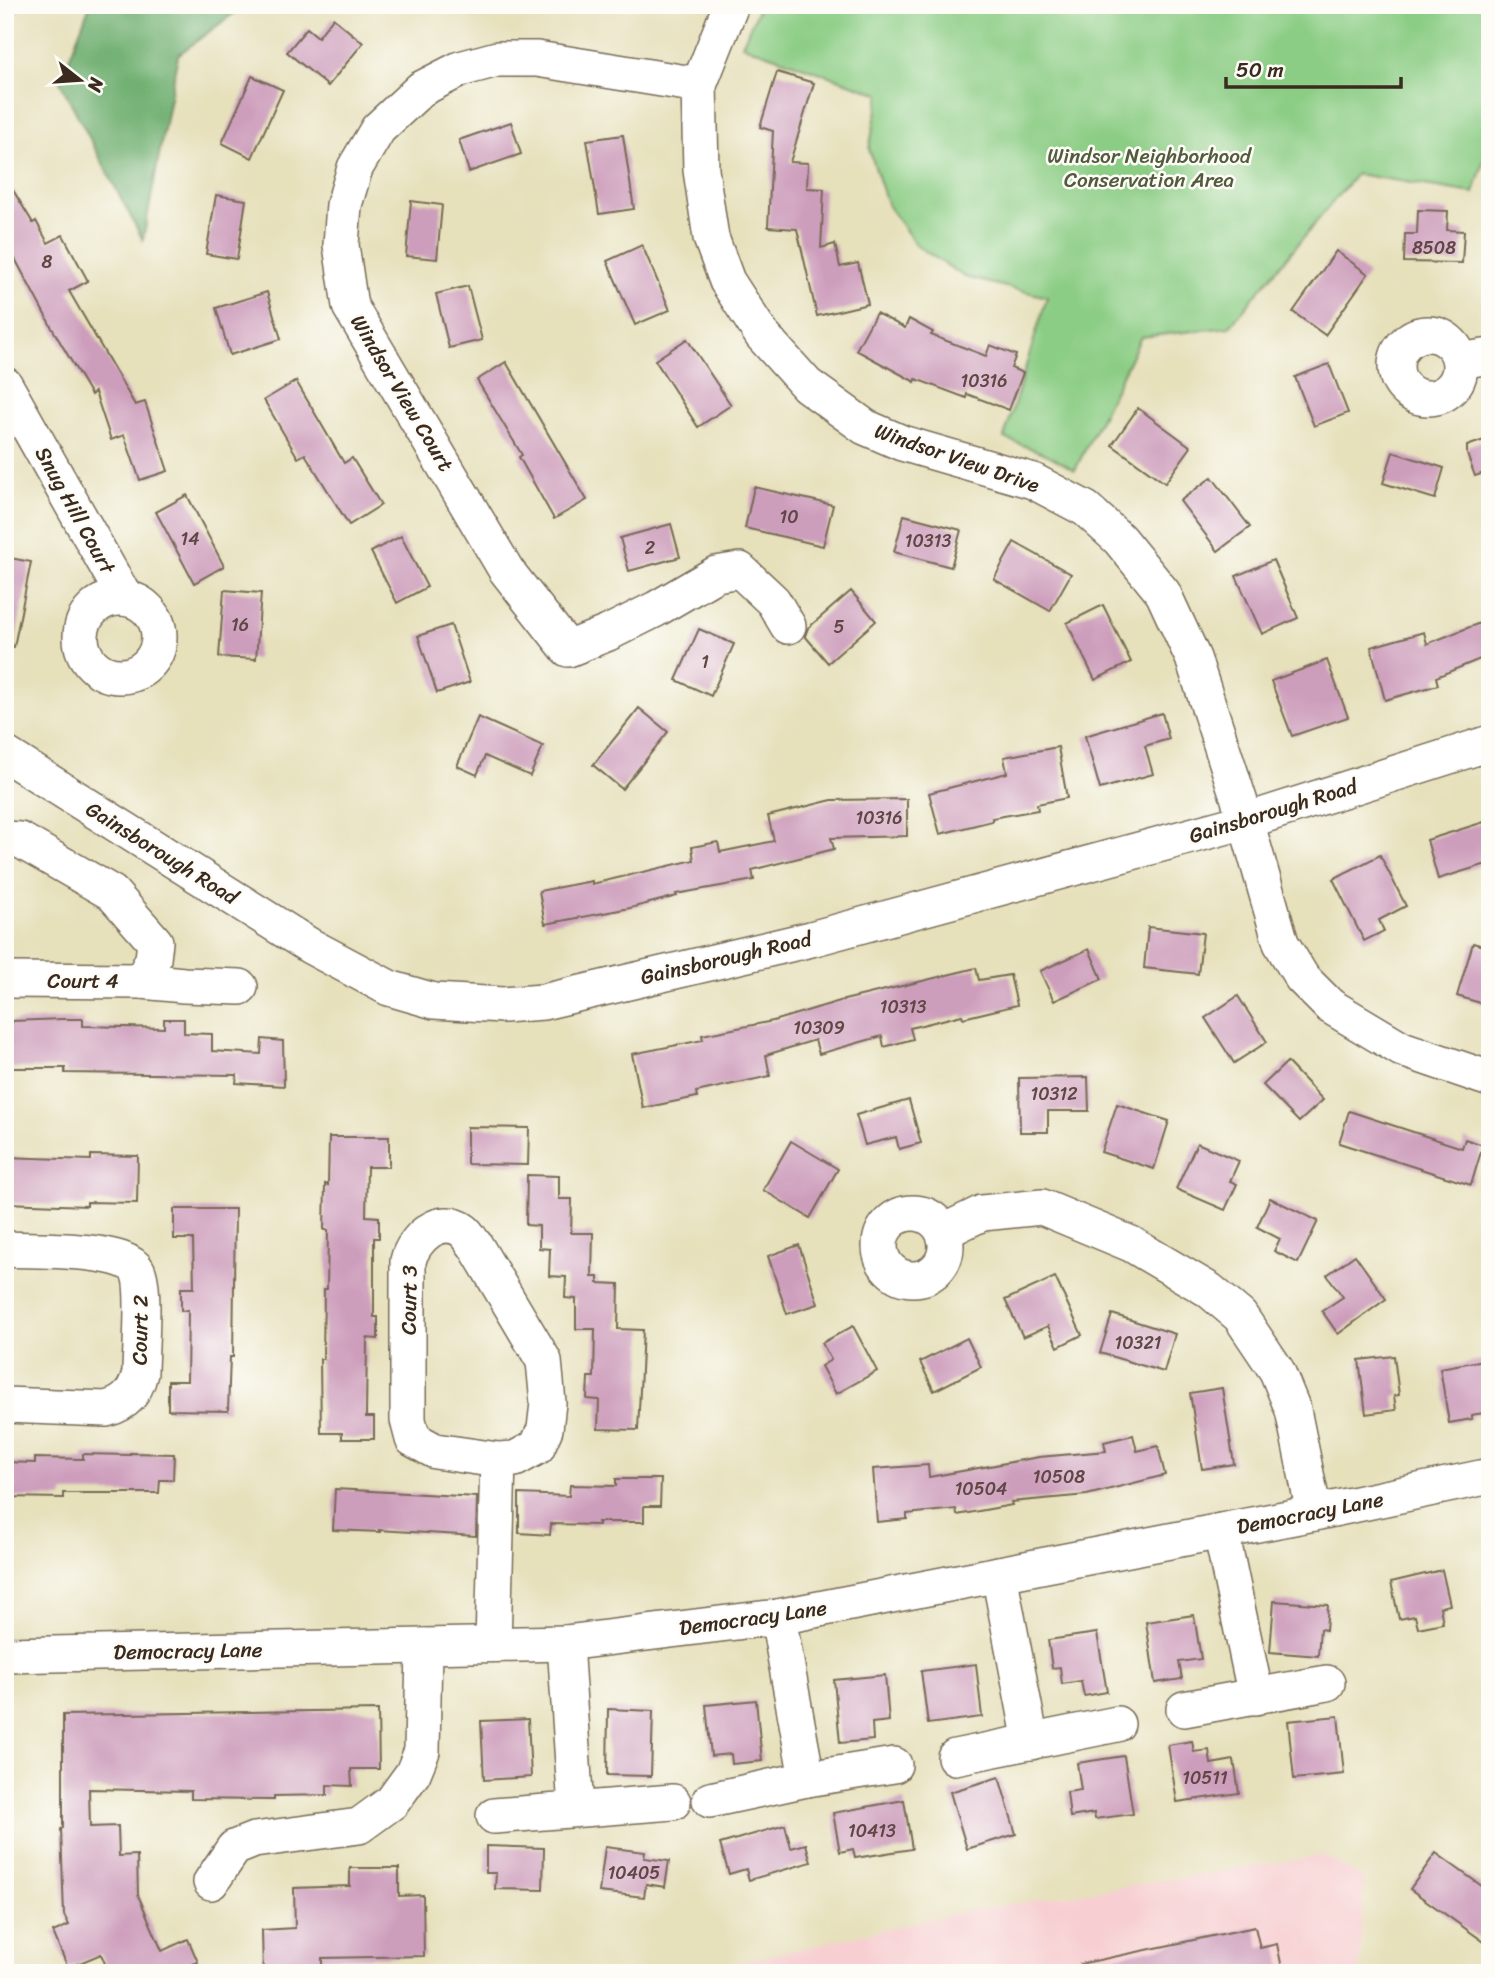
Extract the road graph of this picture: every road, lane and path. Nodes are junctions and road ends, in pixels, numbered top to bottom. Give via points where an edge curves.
1 (731, 5) edge
2 (699, 85) junction
3 (5, 386) edge
4 (125, 598) dead end
5 (788, 625) dead end
6 (1490, 743) edge
7 (5, 754) edge
8 (1246, 821) junction
9 (5, 839) edge
10 (5, 980) edge
11 (142, 981) junction
12 (240, 987) dead end
13 (1490, 1079) edge
14 (943, 1232) dead end
15 (5, 1249) edge
16 (5, 1405) edge
17 (498, 1460) junction
18 (1490, 1476) edge
19 (1314, 1513) junction
20 (1221, 1531) junction
21 (999, 1574) junction
22 (778, 1617) junction
23 (565, 1643) junction
24 (493, 1644) junction
25 (424, 1646) junction
26 (5, 1655) edge
27 (1327, 1683) dead end
28 (1256, 1697) junction
29 (1184, 1709) dead end
30 (1117, 1724) dead end
31 (1031, 1742) junction
32 (955, 1757) dead end
33 (894, 1765) dead end
34 (807, 1779) junction
35 (710, 1800) dead end
36 (673, 1802) dead end
37 (576, 1809) junction
38 (494, 1816) dead end
39 (211, 1882) dead end

1 - 2 street, Windsor View Drive
2 - 5 street, Windsor View Court via 537,59 497,59 460,69 421,89 378,129 355,168 344,205 341,245 350,306 506,570 568,649 656,609 716,573 740,570 773,601
2 - 8 street, Windsor View Drive via 701,170 711,238 727,281 762,335 807,385 865,427 902,443 1033,481 1086,509 1119,539 1163,593 1194,658
3 - 4 street, Snug Hill Court
6 - 8 street, Gainsborough Road
7 - 8 street, Gainsborough Road via 310,946 389,988 434,1001 468,1004 543,1002 811,939
8 - 13 street, Windsor View Drive via 1282,943 1301,978 1330,1006 1402,1049
9 - 11 street, Court 4 via 20,840 112,893 155,942
10 - 11 street, Court 4
11 - 12 street
14 - 19 street via 982,1213 1042,1208 1130,1244 1209,1290 1240,1316 1277,1371 1293,1410
15 - 16 street, Court 2 via 115,1256 138,1271 141,1287 140,1373 137,1385 120,1405 106,1409
17 - 17 street, Court 3 via 515,1459 537,1447 548,1403 544,1362 475,1245 463,1230 445,1225 417,1239 408,1261 408,1420 414,1439 435,1451
17 - 24 street
18 - 19 street, Democracy Lane
19 - 20 street, Democracy Lane
20 - 21 street, Democracy Lane
20 - 28 street
21 - 22 street, Democracy Lane
21 - 31 street
22 - 23 street, Democracy Lane
22 - 34 street
23 - 24 street, Democracy Lane
23 - 37 street
24 - 25 street, Democracy Lane
25 - 26 street, Democracy Lane
25 - 39 street via 422,1751 414,1773 392,1802 359,1826 254,1840 234,1848
27 - 28 street
28 - 29 street
30 - 31 street
31 - 32 street
33 - 34 street
34 - 35 street
36 - 37 street
37 - 38 street

